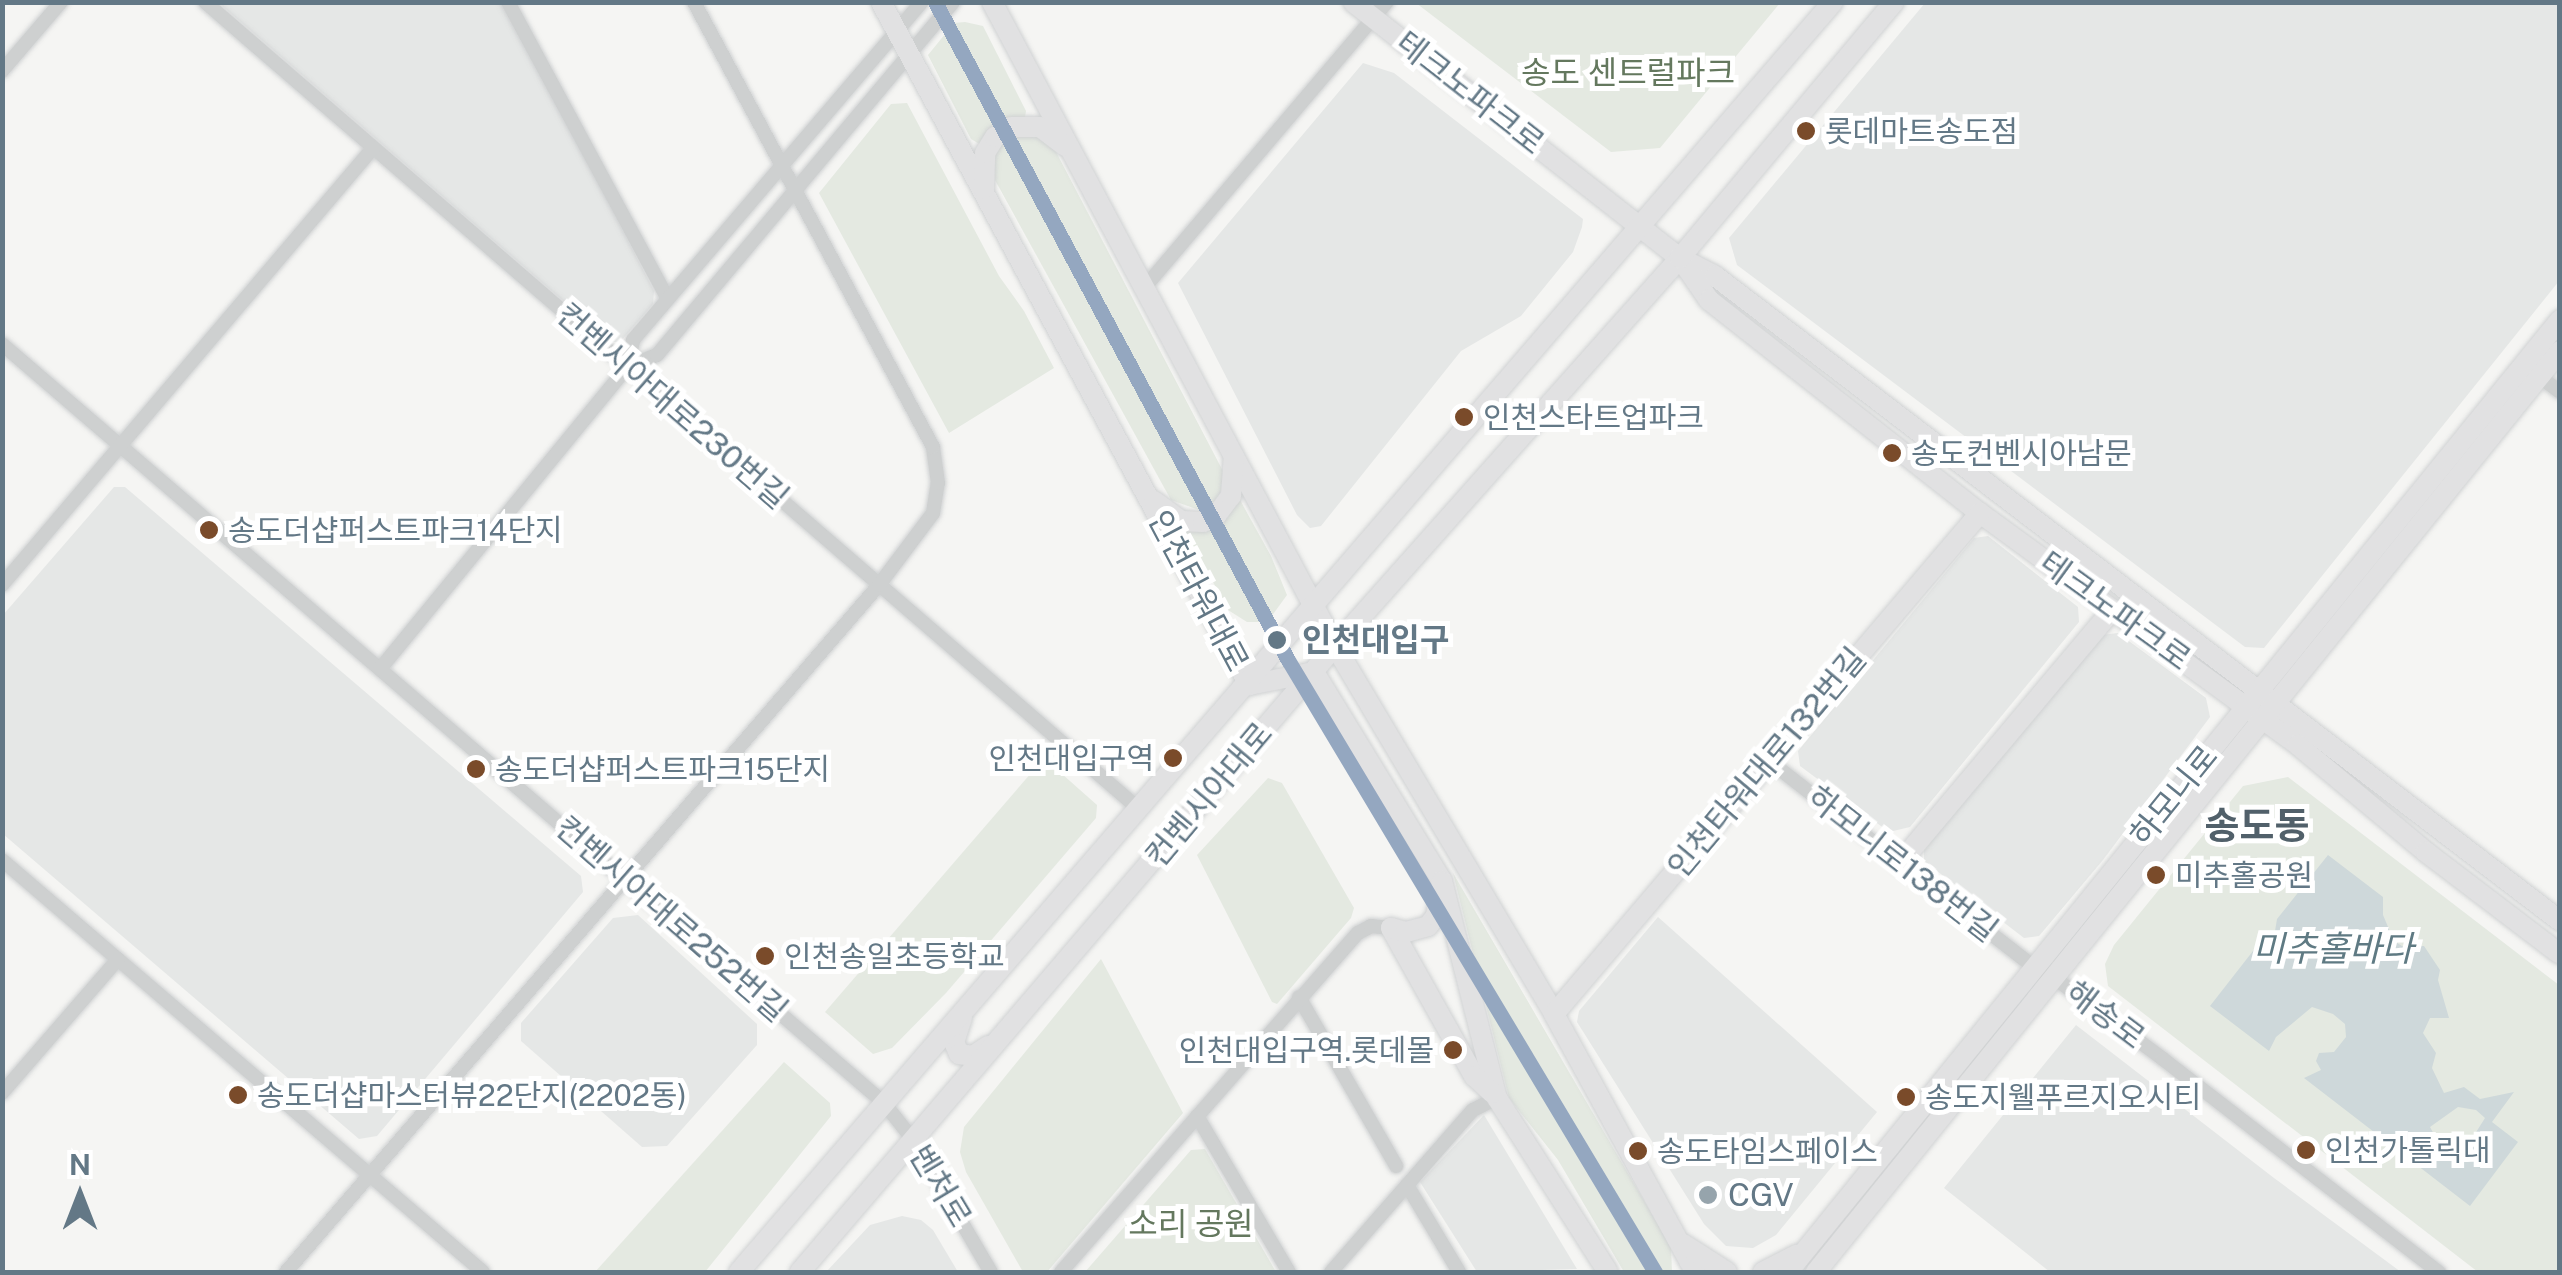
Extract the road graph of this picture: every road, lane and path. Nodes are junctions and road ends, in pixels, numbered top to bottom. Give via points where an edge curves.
1 (62, 2) edge
2 (205, 2) edge
3 (508, 2) edge
4 (694, 2) edge
5 (881, 2) edge
6 (922, 2) edge
7 (953, 2) edge
8 (992, 2) edge
9 (1353, 2) edge
10 (1833, 2) edge
11 (1894, 2) edge
12 (1380, 10) edge
13 (898, 33) junction
14 (910, 56) junction
15 (2, 71) edge
16 (373, 148) junction
17 (1074, 154) junction
18 (781, 168) junction
19 (796, 194) junction
20 (985, 194) junction
21 (1643, 228) junction
22 (1680, 258) junction
23 (1145, 287) junction
24 (668, 299) junction
25 (2560, 320) edge
26 (2, 344) edge
27 (2560, 351) edge
28 (627, 367) junction
29 (2539, 376) junction
30 (2560, 392) edge
31 (122, 448) junction
32 (1232, 448) junction
33 (1143, 488) junction
34 (1980, 513) junction
35 (2, 584) edge
36 (879, 585) junction
37 (1316, 607) junction
38 (2113, 609) junction
39 (1335, 646) junction
40 (380, 669) junction
41 (1314, 672) junction
42 (1249, 685) junction
43 (2259, 706) junction
44 (1768, 760) junction
45 (1140, 810) junction
46 (2, 860) edge
47 (1900, 863) junction
48 (625, 880) junction
49 (1442, 881) junction
50 (2560, 920) edge
51 (1391, 928) junction
52 (1416, 930) junction
53 (1407, 953) junction
54 (2560, 954) edge
55 (118, 959) junction
56 (2035, 968) junction
57 (2056, 979) junction
58 (1299, 997) junction
59 (968, 1008) junction
60 (1554, 1014) junction
61 (1002, 1036) junction
62 (2, 1093) edge
63 (1497, 1098) junction
64 (884, 1103) junction
65 (1197, 1116) junction
66 (914, 1141) junction
67 (1396, 1166) dead end
68 (370, 1176) junction
69 (1407, 1185) junction
70 (1675, 1236) junction
71 (1804, 1253) junction
72 (1606, 1268) edge
73 (286, 1272) edge
74 (483, 1272) edge
75 (739, 1272) edge
76 (800, 1272) edge
77 (991, 1272) edge
78 (1061, 1272) edge
79 (1290, 1272) edge
80 (1331, 1272) edge
81 (1459, 1272) edge
82 (1677, 1272) edge
83 (1695, 1272) edge
84 (1727, 1272) edge
85 (1763, 1272) edge
86 (1788, 1272) edge
87 (1816, 1272) edge
88 (2439, 1272) edge

1 - 15 street
2 - 16 street, 컨벤시아대로230번길
3 - 24 street
4 - 18 street
5 - 13 main road, 인천타워대로
6 - 13 street
7 - 14 street
8 - 17 main road
9 - 12 main road, 테크노파크로
10 - 21 main road, 컨벤시아대로
11 - 22 main road, 컨벤시아대로
12 - 21 main road, 테크노파크로
12 - 23 street
13 - 14 main road, 인천타워대로
13 - 18 street
14 - 19 street
14 - 20 main road, 인천타워대로
16 - 28 street, 컨벤시아대로230번길
16 - 31 street
17 - 20 main road via 1040,127 1011,127 985,152
17 - 23 main road
18 - 19 street
18 - 24 street
19 - 28 street via 657,355
19 - 36 street via 933,448 933,513
20 - 33 main road, 인천타워대로
21 - 22 main road, 테크노파크로
21 - 37 main road, 컨벤시아대로
22 - 34 main road, 테크노파크로 via 1708,300
22 - 39 main road, 컨벤시아대로
22 - 43 main road, 테크노파크로 via 1715,276 1994,490
23 - 32 main road
24 - 28 street via 633,340
25 - 43 main road, 하모니로
26 - 31 street, 컨벤시아대로252번길
27 - 29 main road, 하모니로
28 - 36 street, 컨벤시아대로230번길
28 - 40 street
29 - 30 street
29 - 43 main road, 하모니로
31 - 35 street
31 - 40 street, 컨벤시아대로252번길
32 - 33 main road via 1231,496 1207,521 1174,518
32 - 37 main road
33 - 42 main road, 인천타워대로
34 - 38 main road, 테크노파크로
34 - 44 main road, 인천타워대로132번길
36 - 45 street, 컨벤시아대로230번길
36 - 48 street
37 - 39 main road
37 - 42 main road, 컨벤시아대로
38 - 43 main road, 테크노파크로
38 - 47 main road
39 - 41 main road, 컨벤시아대로
39 - 60 main road
40 - 48 street, 컨벤시아대로252번길
41 - 42 main road, 인천타워대로
41 - 49 main road
41 - 61 main road, 컨벤시아대로
42 - 45 main road, 컨벤시아대로
43 - 50 main road, 테크노파크로
43 - 54 main road, 테크노파크로
43 - 56 main road, 하모니로
43 - 57 main road, 하모니로
44 - 47 street, 하모니로138번길
44 - 60 main road, 인천타워대로132번길
45 - 59 main road, 컨벤시아대로
46 - 55 street
47 - 56 street, 하모니로138번길
48 - 64 street, 컨벤시아대로252번길
48 - 68 street
49 - 52 main road via 1436,916
49 - 63 main road
51 - 52 main road
51 - 53 main road
51 - 58 street via 1358,932
52 - 53 main road
53 - 63 main road via 1474,1076
55 - 62 street
55 - 68 street
56 - 57 street, 하모니로138번길
56 - 71 main road, 하모니로
57 - 87 main road, 하모니로
57 - 88 street, 해송로
58 - 65 street
58 - 67 street
59 - 61 main road via 956,1031 959,1054 973,1056
59 - 64 main road, 컨벤시아대로
60 - 70 main road
61 - 66 main road, 컨벤시아대로
63 - 69 street via 1473,1110
63 - 72 main road
64 - 66 street, 벤처로
64 - 75 main road, 컨벤시아대로
65 - 78 street
65 - 79 street
66 - 76 main road, 컨벤시아대로
66 - 77 street, 벤처로
68 - 73 street
68 - 74 street
69 - 80 street
69 - 81 street
70 - 82 main road
70 - 83 main road
70 - 84 main road
71 - 85 main road
71 - 86 main road, 하모니로

